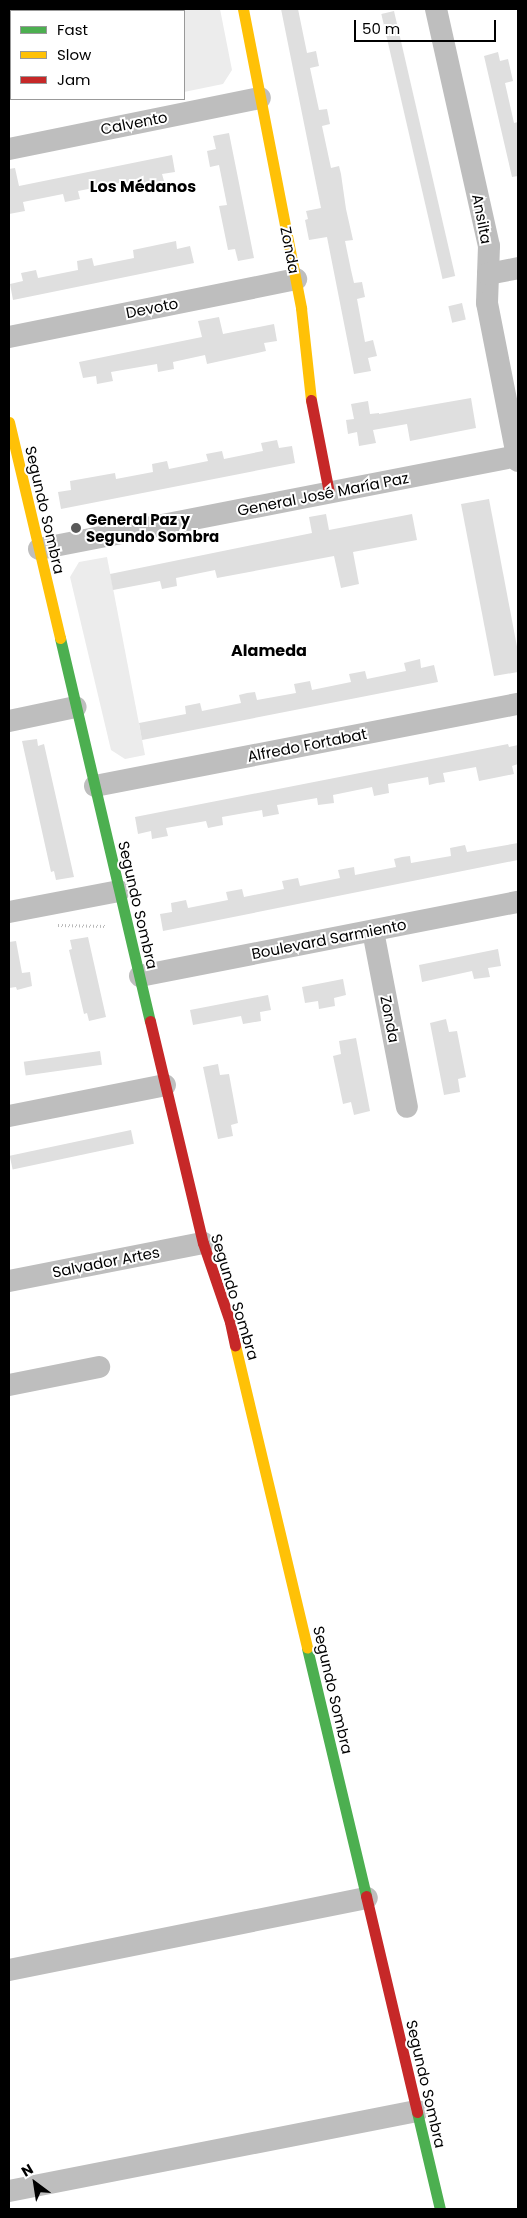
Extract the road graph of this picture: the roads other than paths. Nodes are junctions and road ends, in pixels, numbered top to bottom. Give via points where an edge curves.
1 (242, 9) edge
2 (436, 9) edge
3 (260, 98) junction
4 (9, 149) edge
5 (518, 268) edge
6 (488, 274) junction
7 (296, 279) junction
8 (9, 337) edge
9 (9, 422) edge
10 (518, 458) edge
11 (15, 475) edge
12 (329, 493) junction
13 (39, 549) junction
14 (518, 704) edge
15 (76, 707) junction
16 (9, 721) edge
17 (95, 786) junction
18 (120, 891) junction
19 (518, 902) edge
20 (9, 912) edge
21 (373, 931) junction
22 (140, 976) junction
23 (165, 1085) junction
24 (407, 1107) dead end
25 (9, 1116) edge
26 (202, 1243) junction
27 (9, 1281) edge
28 (99, 1367) dead end
29 (9, 1385) edge
30 (367, 1898) junction
31 (9, 1970) edge
32 (417, 2111) junction
33 (9, 2191) edge
34 (440, 2209) edge

1 - 3 street, Zonda
2 - 6 street, Ansilta via 489,246
3 - 4 street, Calvento
3 - 7 street, Zonda
5 - 6 street
6 - 10 street, Ansilta via 487,303
7 - 8 street, Devoto
7 - 12 street, Zonda via 309,391
9 - 11 street, Segundo Sombra
10 - 12 street, General José María Paz
11 - 13 street, Segundo Sombra
12 - 13 street, General José María Paz
13 - 15 street, Segundo Sombra
14 - 17 street, Alfredo Fortabat
15 - 16 street
15 - 17 street, Segundo Sombra
17 - 18 street, Segundo Sombra
18 - 20 street
18 - 22 street, Segundo Sombra
19 - 21 street, Boulevard Sarmiento
21 - 22 street, Boulevard Sarmiento
21 - 24 street, Zonda
22 - 23 street, Segundo Sombra
23 - 25 street
23 - 26 street, Segundo Sombra
26 - 27 street, Salvador Artes
26 - 30 street, Segundo Sombra via 230,1322
28 - 29 street
30 - 31 street
30 - 32 street, Segundo Sombra
32 - 33 street
32 - 34 street, Segundo Sombra

